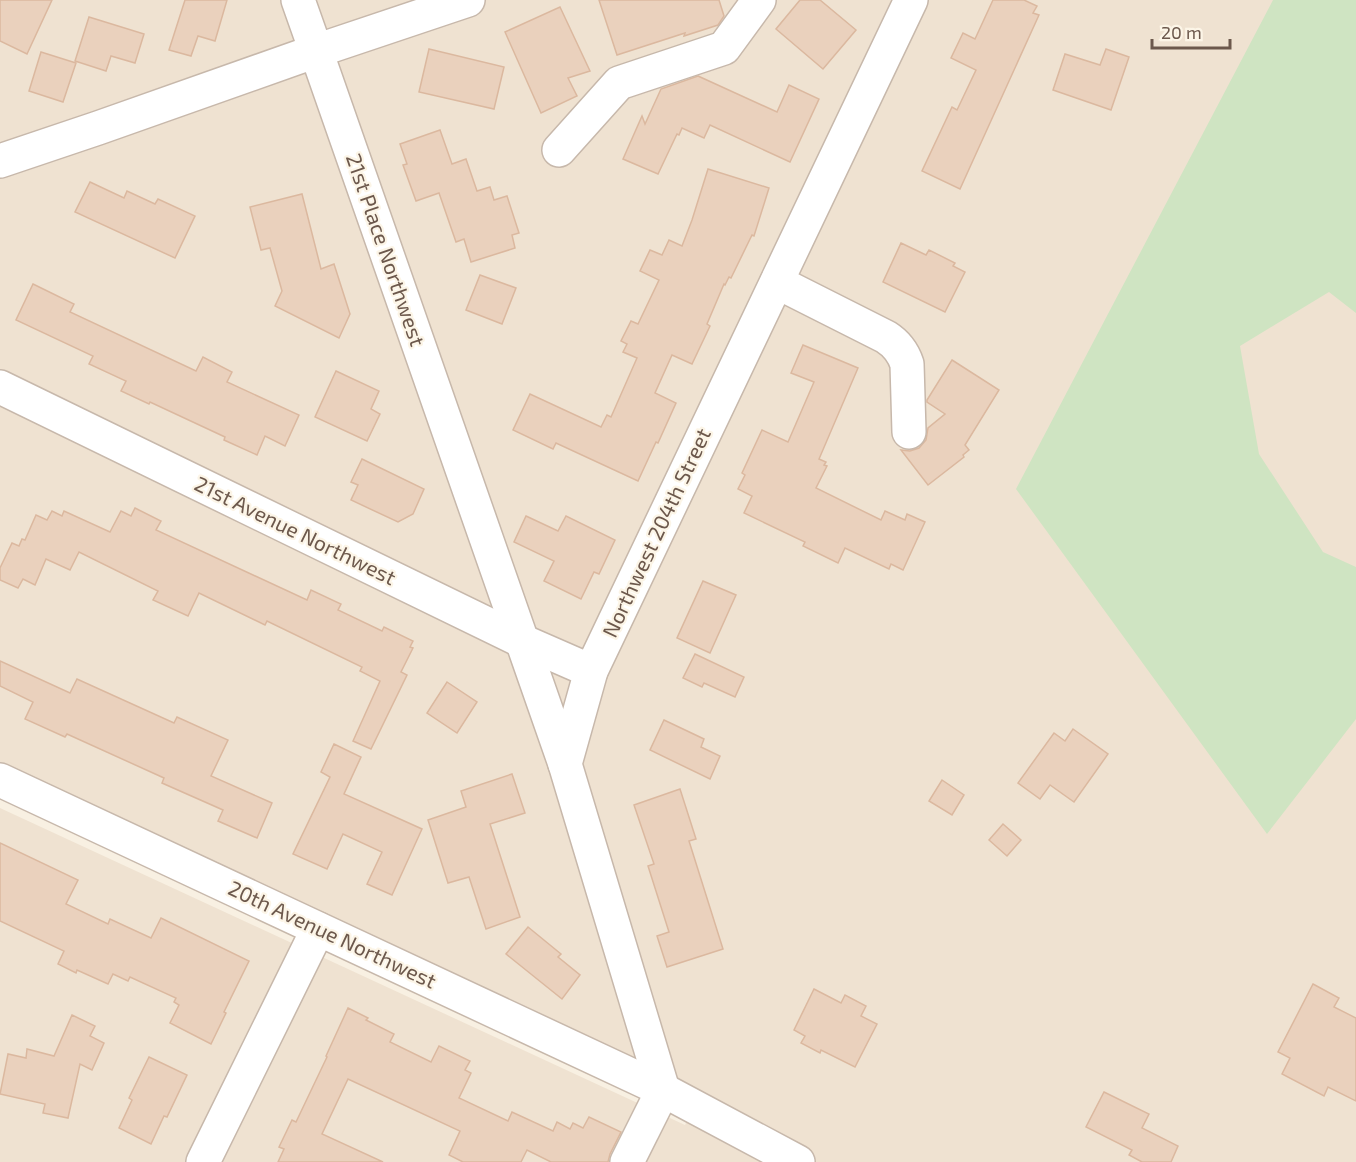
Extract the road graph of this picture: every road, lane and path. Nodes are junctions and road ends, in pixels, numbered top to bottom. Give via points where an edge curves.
1 (298, 0) edge
2 (468, 0) edge
3 (759, 0) edge
4 (911, 0) edge
5 (316, 51) junction
6 (559, 150) dead end
7 (0, 161) edge
8 (777, 282) junction
9 (0, 387) edge
10 (909, 432) dead end
11 (520, 640) junction
12 (591, 671) junction
13 (565, 764) junction
14 (0, 780) edge
15 (318, 929) junction
16 (663, 1090) junction
17 (203, 1162) edge
18 (627, 1162) edge
19 (798, 1162) edge

1 - 5 street, 21st Place Northwest
2 - 5 street
3 - 6 street via 724,48 619,83
4 - 8 street, Northwest 204th Street
5 - 7 street
5 - 11 street, 21st Place Northwest
8 - 10 street via 899,347 907,364
8 - 12 street, Northwest 204th Street
9 - 11 street, 21st Avenue Northwest
11 - 12 street, 21st Avenue Northwest
11 - 13 street, 21st Place Northwest
12 - 13 street, Northwest 204th Street
13 - 16 street
14 - 15 street, 20th Avenue Northwest
15 - 16 street, 20th Avenue Northwest
15 - 17 street
16 - 18 street
16 - 19 street, 20th Avenue Northwest

